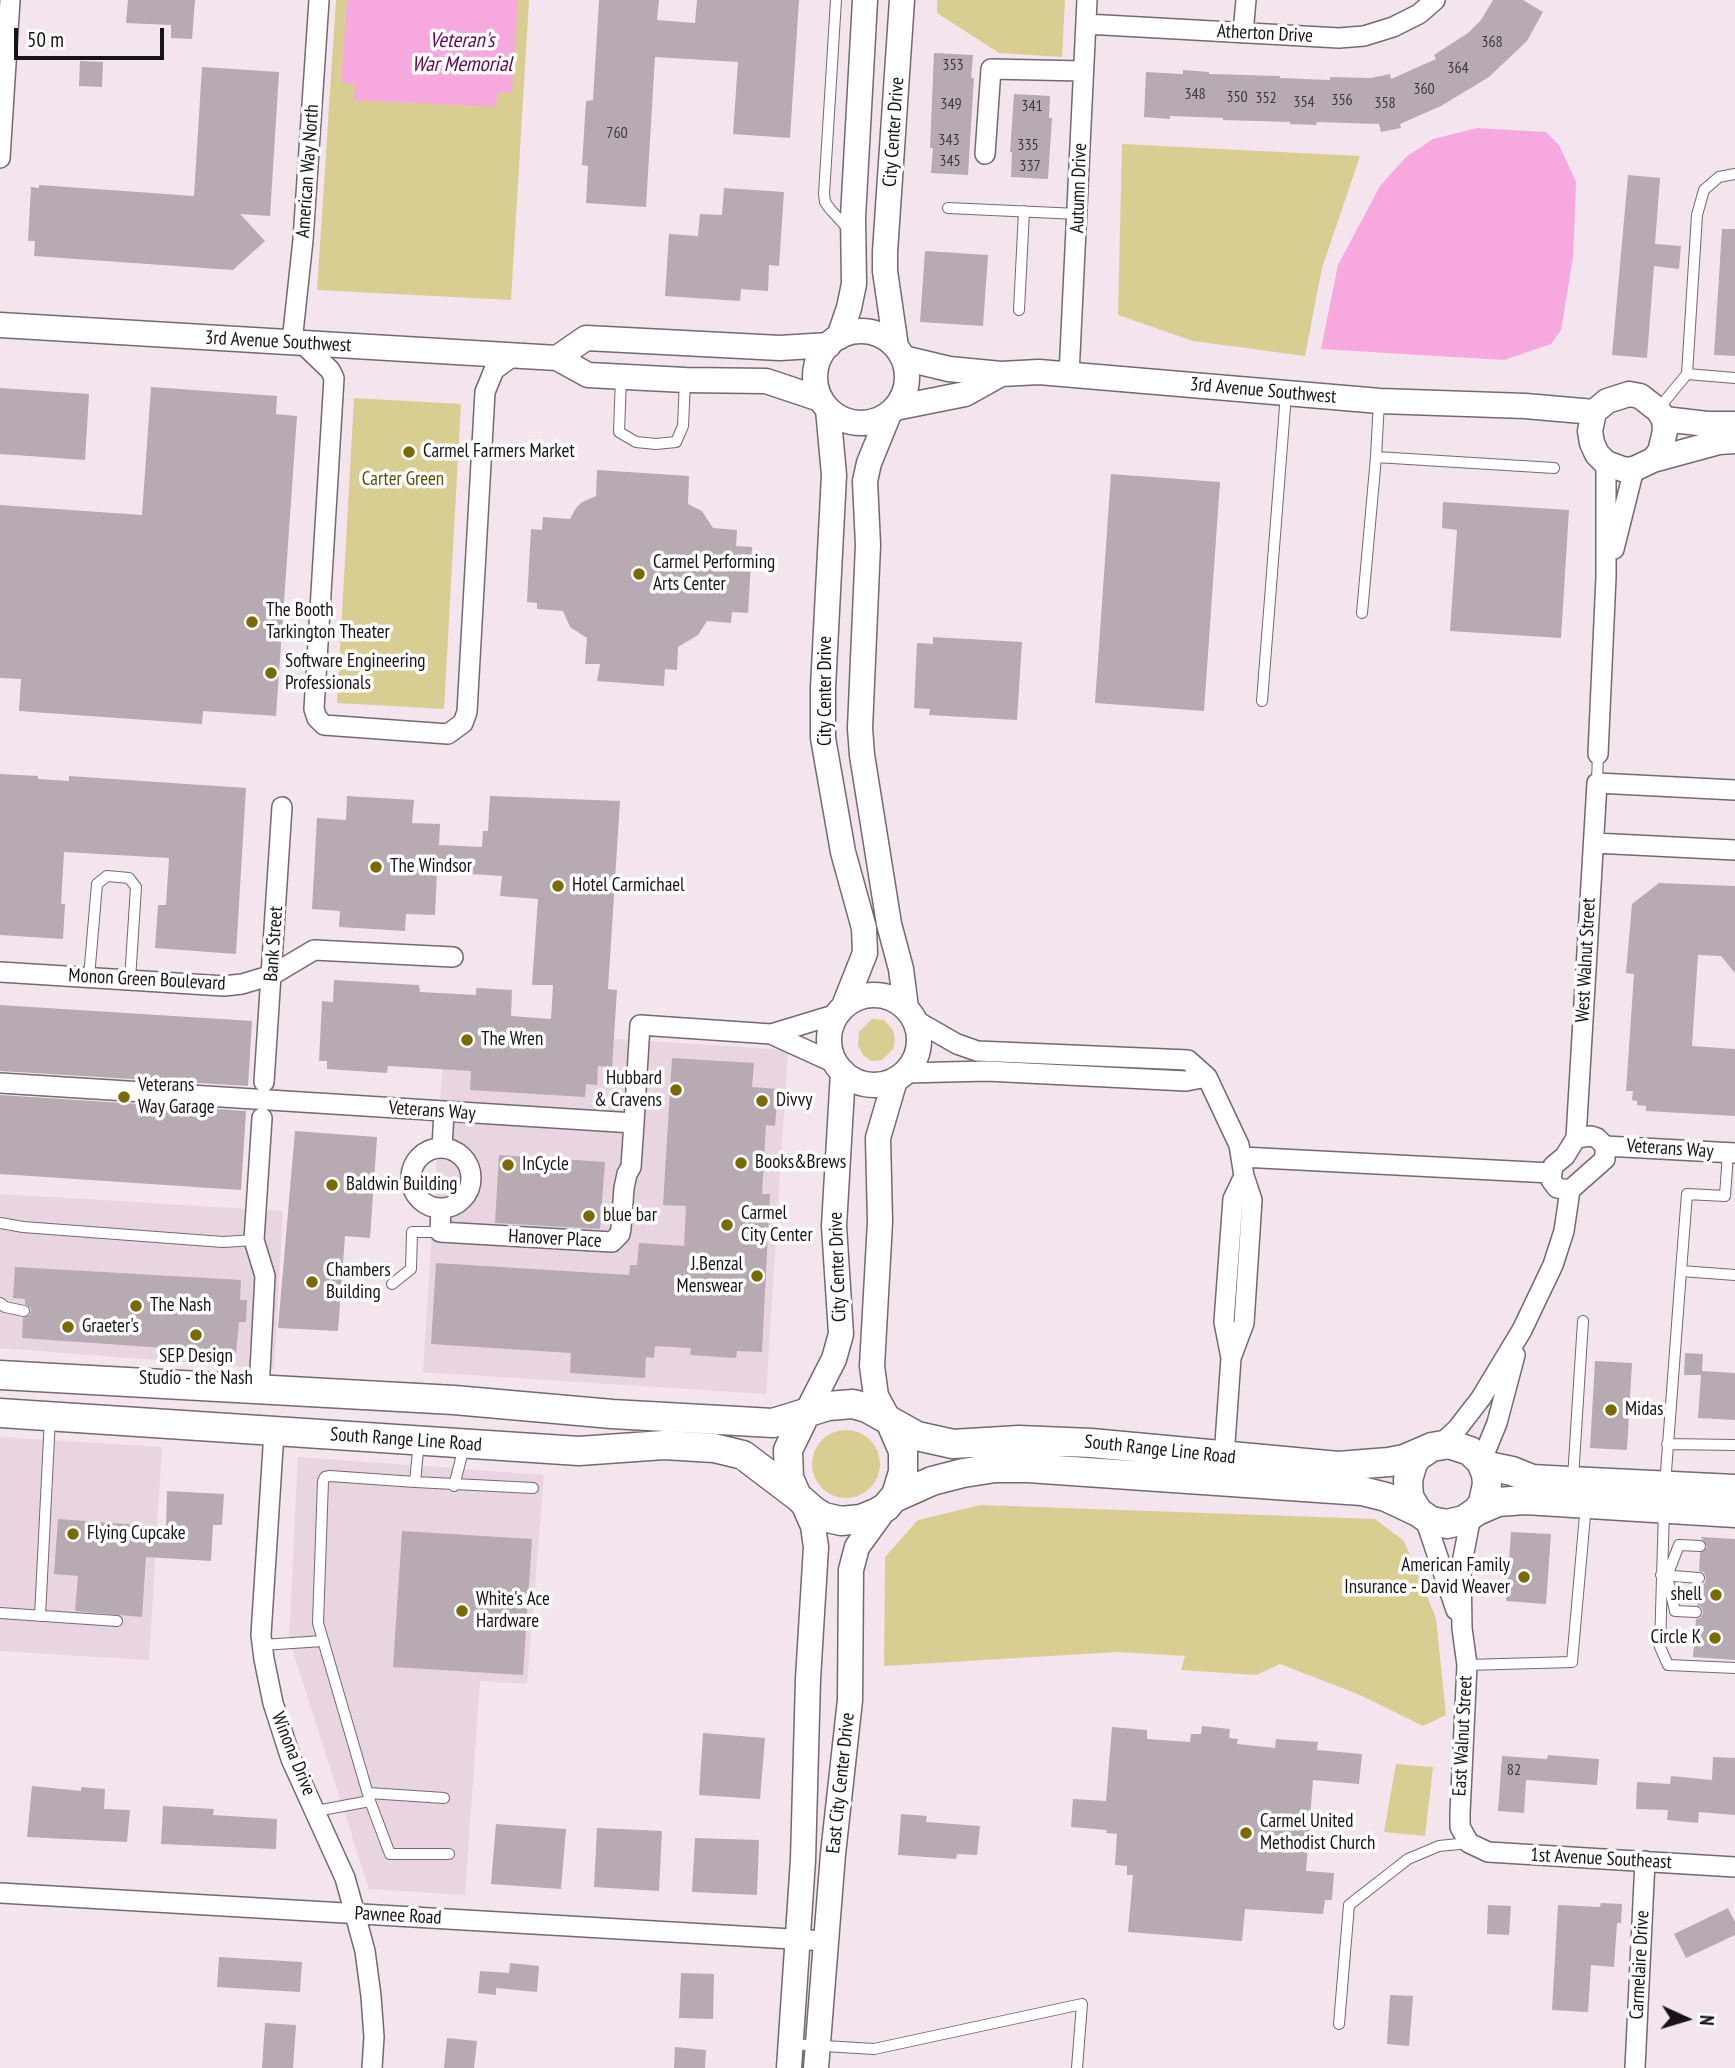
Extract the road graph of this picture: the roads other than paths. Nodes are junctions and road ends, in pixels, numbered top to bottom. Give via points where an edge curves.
1 (10, 0) edge
2 (319, 0) edge
3 (836, 0) edge
4 (865, 0) edge
5 (902, 0) edge
6 (1087, 0) edge
7 (1246, 0) edge
8 (1435, 0) edge
9 (1086, 24) junction
10 (1242, 33) junction
11 (1083, 71) junction
12 (985, 153) dead end
13 (0, 158) edge
14 (1735, 174) edge
15 (948, 208) dead end
16 (1024, 211) junction
17 (1078, 214) junction
18 (853, 235) junction
19 (1019, 310) dead end
20 (0, 325) edge
21 (834, 341) junction
22 (297, 343) junction
23 (900, 352) junction
24 (513, 356) junction
25 (557, 358) junction
26 (1001, 374) junction
27 (1687, 374) junction
28 (1069, 376) junction
29 (621, 377) junction
30 (1735, 378) edge
31 (685, 380) junction
32 (1286, 393) junction
33 (1380, 401) junction
34 (824, 404) junction
35 (1525, 406) junction
36 (892, 411) junction
37 (1594, 412) junction
38 (1661, 414) junction
39 (1735, 424) edge
40 (1591, 437) junction
41 (1735, 441) edge
42 (1376, 457) junction
43 (1606, 463) junction
44 (1644, 465) junction
45 (1554, 468) dead end
46 (1606, 577) junction
47 (1362, 612) dead end
48 (1262, 701) dead end
49 (1598, 754) joint
50 (1597, 783) junction
51 (1735, 790) edge
52 (282, 807) dead end
53 (1594, 843) junction
54 (1735, 850) edge
55 (453, 957) dead end
56 (0, 972) edge
57 (272, 975) junction
58 (89, 977) junction
59 (130, 980) junction
60 (841, 1010) junction
61 (910, 1014) junction
62 (771, 1034) junction
63 (840, 1068) junction
64 (900, 1076) junction
65 (1207, 1077) junction
66 (264, 1082) dead end
67 (0, 1083) edge
68 (444, 1111) junction
69 (262, 1118) dead end
70 (634, 1123) junction
71 (1576, 1138) junction
72 (1605, 1146) junction
73 (442, 1148) junction
74 (1731, 1153) edge
75 (1243, 1167) junction
76 (1551, 1173) junction
77 (1570, 1190) junction
78 (441, 1209) junction
79 (0, 1223) edge
80 (440, 1232) junction
81 (254, 1240) junction
82 (1681, 1271) junction
83 (1735, 1275) edge
84 (393, 1284) dead end
85 (0, 1303) edge
86 (24, 1311) dead end
87 (1583, 1321) dead end
88 (1522, 1330) junction
89 (0, 1375) edge
90 (259, 1390) junction
91 (0, 1413) edge
92 (806, 1413) junction
93 (50, 1418) junction
94 (889, 1421) junction
95 (274, 1432) junction
96 (419, 1441) junction
97 (465, 1444) junction
98 (1667, 1444) junction
99 (1735, 1444) edge
100 (1437, 1445) junction
101 (1224, 1457) junction
102 (1482, 1464) junction
103 (415, 1482) junction
104 (454, 1486) junction
105 (533, 1488) dead end
106 (1735, 1489) edge
107 (1579, 1493) junction
108 (1664, 1497) junction
109 (799, 1498) junction
110 (890, 1503) junction
111 (1474, 1513) junction
112 (1735, 1513) edge
113 (1421, 1514) junction
114 (1700, 1546) dead end
115 (1664, 1576) junction
116 (1699, 1577) dead end
117 (1696, 1612) dead end
118 (0, 1613) edge
119 (40, 1616) junction
120 (117, 1621) dead end
121 (1462, 1628) junction
122 (323, 1641) junction
123 (262, 1645) junction
124 (1466, 1665) junction
125 (1735, 1668) edge
126 (370, 1797) junction
127 (444, 1798) dead end
128 (316, 1811) junction
129 (1469, 1843) junction
130 (449, 1854) dead end
131 (1645, 1861) junction
132 (1735, 1867) edge
133 (0, 1893) edge
134 (355, 1914) junction
135 (797, 1940) junction
136 (825, 1941) junction
137 (1339, 2024) dead end
138 (786, 2052) edge
139 (817, 2057) edge
140 (372, 2068) edge
141 (1077, 2068) edge
142 (1635, 2068) edge

1 - 13 street
2 - 22 street, American Way North
3 - 18 lane via 824,194 825,202
4 - 18 street, City Center Drive
5 - 23 street, City Center Drive via 886,252
6 - 9 street, Autumn Drive
7 - 10 street
8 - 10 street, Atherton Drive via 1419,14 1364,36
9 - 10 street, Atherton Drive
9 - 11 street, Autumn Drive
11 - 12 street via 991,69
11 - 17 street, Autumn Drive
14 - 27 lane via 1718,177 1704,190 1697,215
15 - 16 lane
16 - 17 lane
16 - 19 lane
17 - 28 street, Autumn Drive
18 - 21 street, City Center Drive via 854,291
20 - 22 street, 3rd Avenue Southwest
21 - 23 street via 859,331 873,332
21 - 25 street via 786,348 586,338
21 - 34 street via 818,361 815,373
22 - 24 street, 3rd Avenue Southwest
22 - 24 street via 334,378 317,718 324,725 448,734 463,723 467,712 485,392 494,370
23 - 26 street, 3rd Avenue Southwest via 949,369
23 - 36 street via 907,384
24 - 25 street, 3rd Avenue Southwest
25 - 29 street, 3rd Avenue Southwest via 588,375
26 - 28 street, 3rd Avenue Southwest
26 - 36 street, 3rd Avenue Southwest via 965,394
27 - 30 lane
27 - 38 lane
28 - 32 street, 3rd Avenue Southwest
29 - 31 street, 3rd Avenue Southwest
29 - 31 lane via 619,432 636,442 656,444 676,442 683,426
31 - 34 street, 3rd Avenue Southwest via 766,381
32 - 33 street, 3rd Avenue Southwest
32 - 48 lane
33 - 35 street, 3rd Avenue Southwest
33 - 42 lane
34 - 36 street via 851,423 865,423
34 - 60 street, City Center Drive via 834,475 823,738 844,852 864,928 865,953
35 - 37 street, 3rd Avenue Southwest
35 - 40 street, 3rd Avenue Southwest
36 - 61 street, City Center Drive via 865,481 868,545 860,728 889,924
37 - 38 street via 1607,401 1629,394 1640,396
37 - 40 street
38 - 39 street via 1707,424
38 - 44 street via 1664,442
40 - 43 street
41 - 44 street
42 - 45 lane
42 - 47 lane
43 - 44 street via 1625,470
43 - 46 street
44 - 46 street
46 - 49 street
49 - 50 lane
50 - 51 street
50 - 53 street, West Walnut Street
52 - 57 street, Bank Street
53 - 54 street
53 - 71 street, West Walnut Street
55 - 57 street, Monon Green Boulevard via 314,950
56 - 58 street, Monon Green Boulevard
57 - 59 street, Monon Green Boulevard via 224,986
57 - 66 street, Bank Street
58 - 59 street, Monon Green Boulevard
58 - 59 lane via 97,884 107,876 129,878 136,887
60 - 61 street via 856,999 882,995
60 - 62 street
60 - 63 street via 830,1035 832,1055
61 - 64 street via 919,1034 918,1049 913,1063
61 - 65 street via 957,1044 977,1051 1188,1060
62 - 63 street
62 - 70 street via 640,1025
63 - 64 street via 872,1085
63 - 92 street, City Center Drive via 834,1226 841,1334 834,1359
64 - 65 street via 987,1071 1186,1081
64 - 94 street, City Center Drive via 878,1138 880,1222 872,1366 876,1396
65 - 75 street via 1227,1115
67 - 68 street, Veterans Way
68 - 70 street, Veterans Way
68 - 73 street
69 - 81 street
70 - 80 street, Hanover Place via 620,1234 612,1242
71 - 72 street, Veterans Way via 1591,1136
71 - 76 street
72 - 74 street, Veterans Way
72 - 77 street via 1605,1159
73 - 78 street via 463,1158 471,1179 462,1200
73 - 78 street via 421,1156 411,1178 419,1199
74 - 82 lane via 1725,1196 1687,1194
75 - 76 street
75 - 101 street via 1233,1199 1224,1322 1231,1358
76 - 77 street via 1558,1188
77 - 88 street via 1553,1265
78 - 80 street
79 - 81 lane via 223,1242
80 - 84 lane via 412,1232 411,1269
81 - 90 street via 265,1276
82 - 83 lane
82 - 98 lane
85 - 86 lane
87 - 107 lane
88 - 100 street via 1471,1412
88 - 102 street
89 - 90 main road
90 - 92 main road via 773,1423
91 - 93 main road, South Range Line Road
92 - 94 main road via 853,1404
92 - 109 main road via 787,1459 789,1478
93 - 95 main road, South Range Line Road
93 - 119 lane
94 - 101 main road, South Range Line Road via 918,1436 953,1444 1006,1440 1091,1443
94 - 110 main road via 901,1442 904,1462 902,1482
95 - 96 main road, South Range Line Road
95 - 123 street, Winona Drive
96 - 97 main road, South Range Line Road
96 - 103 lane
97 - 104 lane
97 - 109 main road, South Range Line Road via 579,1451 664,1446 721,1449 743,1455
98 - 99 lane
98 - 108 lane
100 - 101 main road, South Range Line Road via 1404,1459 1354,1466
100 - 102 main road via 1464,1447
100 - 113 main road via 1418,1456 1409,1471 1409,1497
102 - 107 main road
102 - 111 main road via 1487,1484 1483,1503
103 - 104 lane
103 - 122 lane via 325,1477 318,1623
104 - 105 lane
106 - 108 main road
107 - 108 main road
107 - 111 main road via 1488,1505
107 - 124 lane via 1572,1662
108 - 112 main road
108 - 115 lane
109 - 110 main road via 824,1517 841,1521 861,1519
109 - 135 street, East City Center Drive via 813,1526 816,1547
110 - 113 main road, South Range Line Road via 924,1484 963,1473 1028,1468 1373,1492
110 - 136 street, East City Center Drive via 857,1547 850,1570 850,1700
111 - 113 main road via 1447,1524
111 - 121 street, East Walnut Street via 1461,1568
113 - 121 street, East Walnut Street
114 - 115 lane via 1679,1545
115 - 116 lane
115 - 117 lane via 1675,1611
115 - 125 lane via 1660,1647 1668,1665
118 - 119 lane
119 - 120 lane
121 - 124 street, East Walnut Street
122 - 123 lane
122 - 126 lane
123 - 128 street, Winona Drive via 273,1703 291,1759
124 - 129 street, East Walnut Street via 1460,1827
126 - 127 lane
126 - 128 lane
126 - 130 lane via 390,1854
128 - 134 street, Winona Drive
129 - 131 street, 1st Avenue Southeast via 1488,1852
129 - 137 lane via 1439,1846 1408,1859 1349,1905
131 - 132 street, 1st Avenue Southeast
131 - 142 street, Carmelaire Drive
133 - 134 street, Pawnee Road
134 - 135 street, Pawnee Road
134 - 140 street, Winona Drive via 371,1996
135 - 136 street, Pawnee Road
135 - 138 street, East City Center Drive
136 - 139 street, East City Center Drive
138 - 139 lane
139 - 141 lane via 1082,2004

